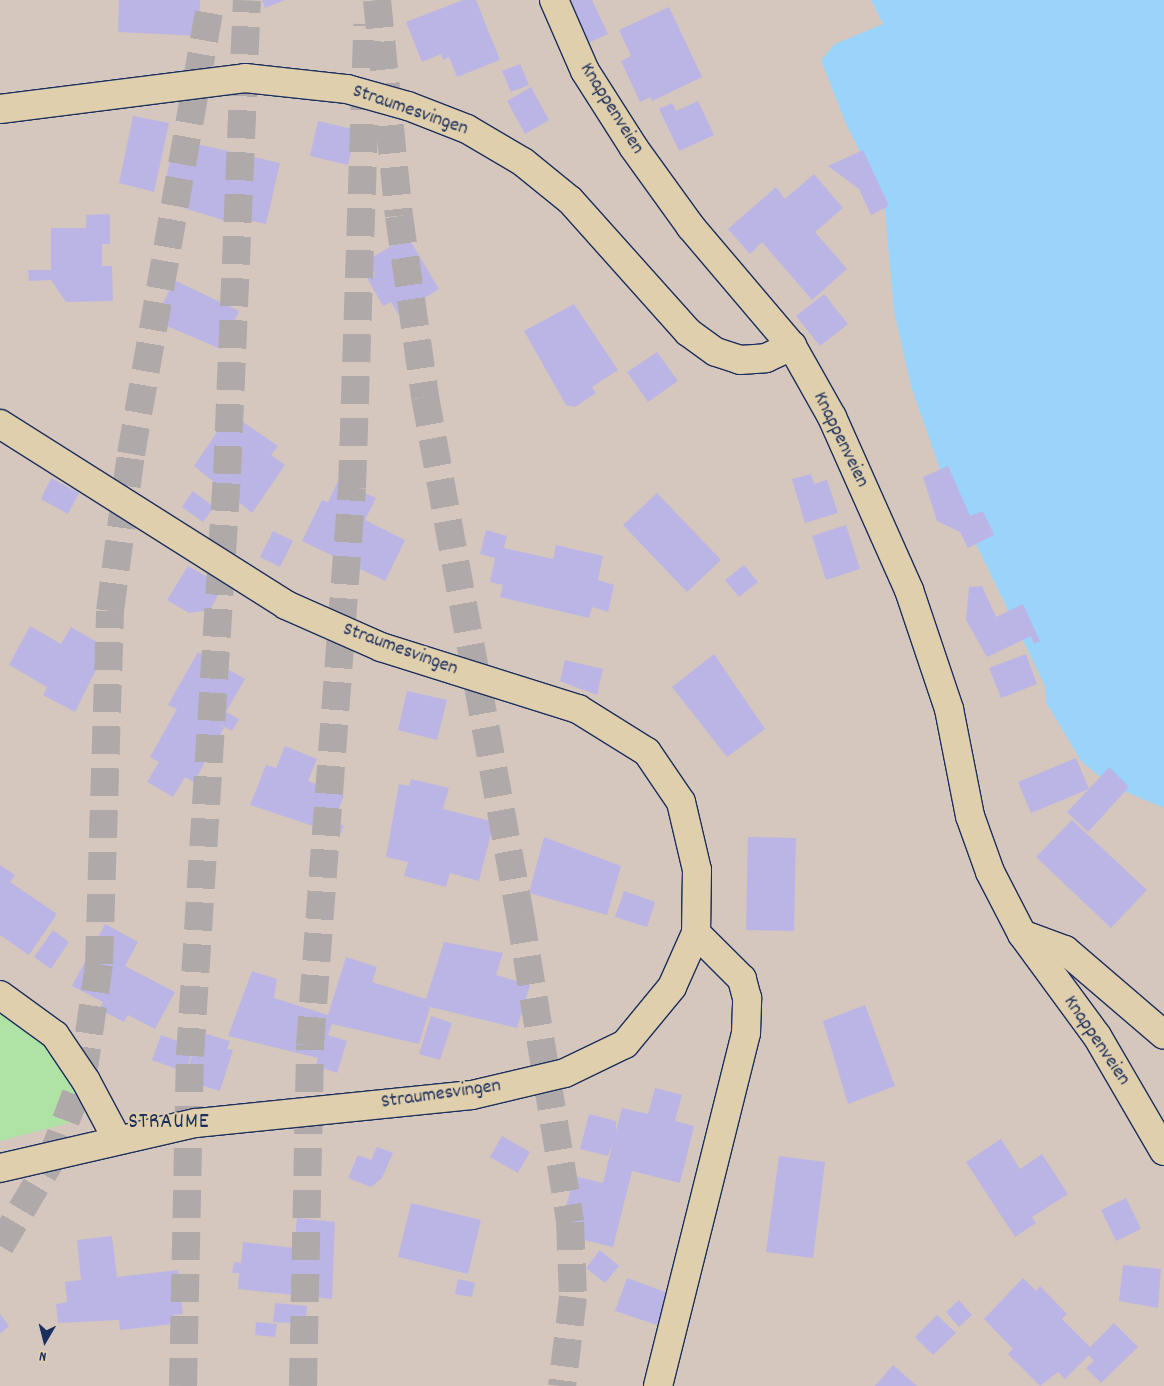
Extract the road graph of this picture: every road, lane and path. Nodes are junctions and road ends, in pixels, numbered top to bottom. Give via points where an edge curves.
1 (554, 0) edge
2 (0, 109) edge
3 (792, 346) junction
4 (0, 424) edge
5 (696, 932) junction
6 (1022, 934) junction
7 (0, 995) edge
8 (1164, 1035) edge
9 (117, 1139) junction
10 (1164, 1151) edge
11 (0, 1168) edge
12 (658, 1386) edge

1 - 3 street, Knappenveien via 585,71 634,148 691,228
2 - 3 street, Straumesvingen via 245,78 347,89 408,106 467,128 523,162 570,200 688,332 716,352 740,360 766,358
3 - 6 street, Knappenveien via 832,417 909,590 949,709 970,816 990,872
4 - 5 street, Straumesvingen via 286,605 381,647 578,709 647,752 681,802 698,870
5 - 9 street, Straumesvingen via 672,987 625,1044 565,1073 472,1095 196,1123
5 - 12 street via 742,979 747,998 746,1034
6 - 8 street, Knappenveien via 1065,950
6 - 10 street, Knappenveien via 1097,1036
7 - 9 street via 55,1035 86,1081
9 - 11 street, Straumesvingen

